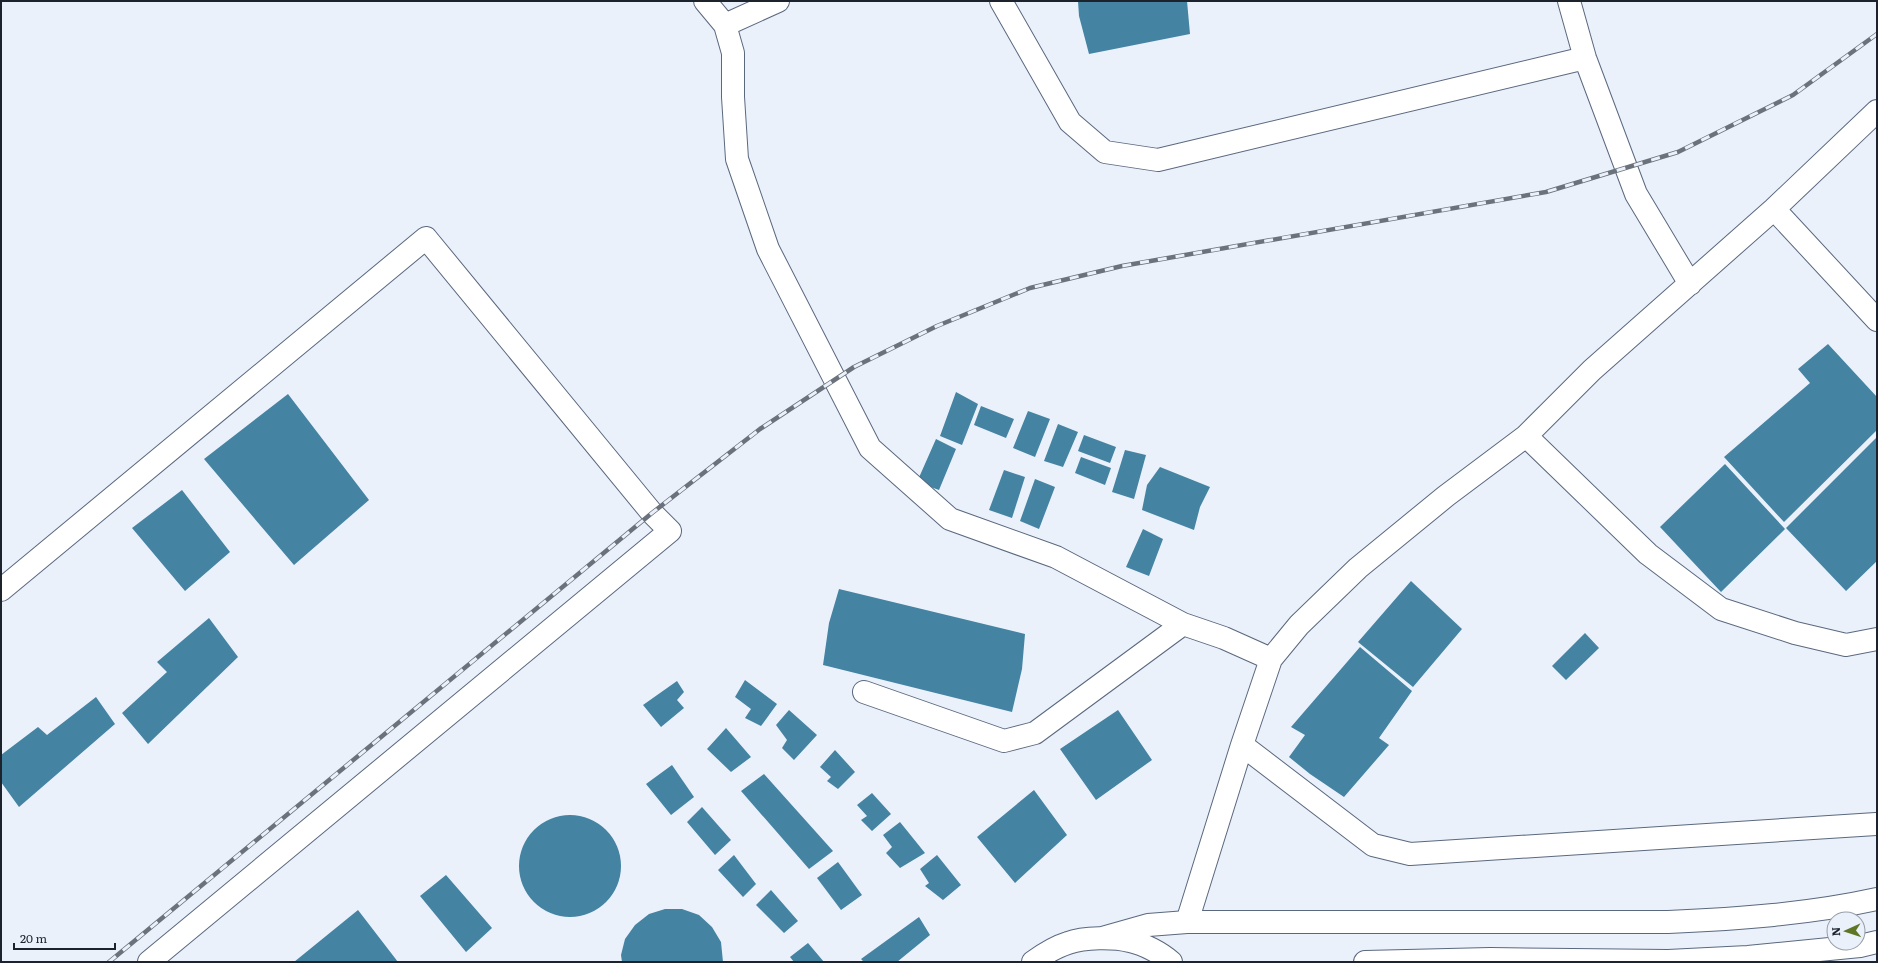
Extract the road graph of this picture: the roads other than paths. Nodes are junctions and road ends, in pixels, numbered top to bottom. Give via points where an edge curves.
1 (705, 1) edge
2 (778, 1) edge
3 (1001, 1) edge
4 (1569, 1) edge
5 (725, 25) junction
6 (1585, 58) junction
7 (1877, 111) edge
8 (1774, 209) junction
9 (1690, 284) junction
10 (1877, 320) edge
11 (1526, 436) junction
12 (1, 590) edge
13 (1183, 624) junction
14 (1877, 639) edge
15 (1271, 659) junction
16 (864, 692) dead end
17 (1242, 745) junction
18 (1876, 824) edge
19 (1877, 899) edge
20 (1187, 922) junction
21 (1102, 938) junction
22 (1877, 942) edge
23 (149, 962) edge
24 (1033, 962) edge
25 (1171, 962) edge
26 (1365, 962) edge

1 - 5 main road
2 - 5 main road
3 - 6 main road via 1070,122 1105,152 1158,160
4 - 6 main road
5 - 13 main road via 733,53 737,159 742,174 768,249 870,448 950,519 1056,557
6 - 9 main road via 1636,194
7 - 8 main road
8 - 9 main road
8 - 10 main road
9 - 11 main road via 1592,370
11 - 14 main road via 1648,554 1721,609 1795,633 1846,645
11 - 15 main road via 1446,496 1358,568 1299,625
12 - 23 main road via 426,238 647,507 670,531
13 - 15 main road via 1224,638
13 - 16 main road via 1035,733 1004,741
15 - 17 main road
17 - 18 main road via 1373,845 1410,854
17 - 20 main road
19 - 20 main road via 1748,918 1668,922
20 - 21 main road via 1148,925
21 - 24 main road via 1069,942 1045,953
21 - 25 main road via 1131,941 1164,955
22 - 26 main road via 1860,946 1748,957 1668,961 1490,959

